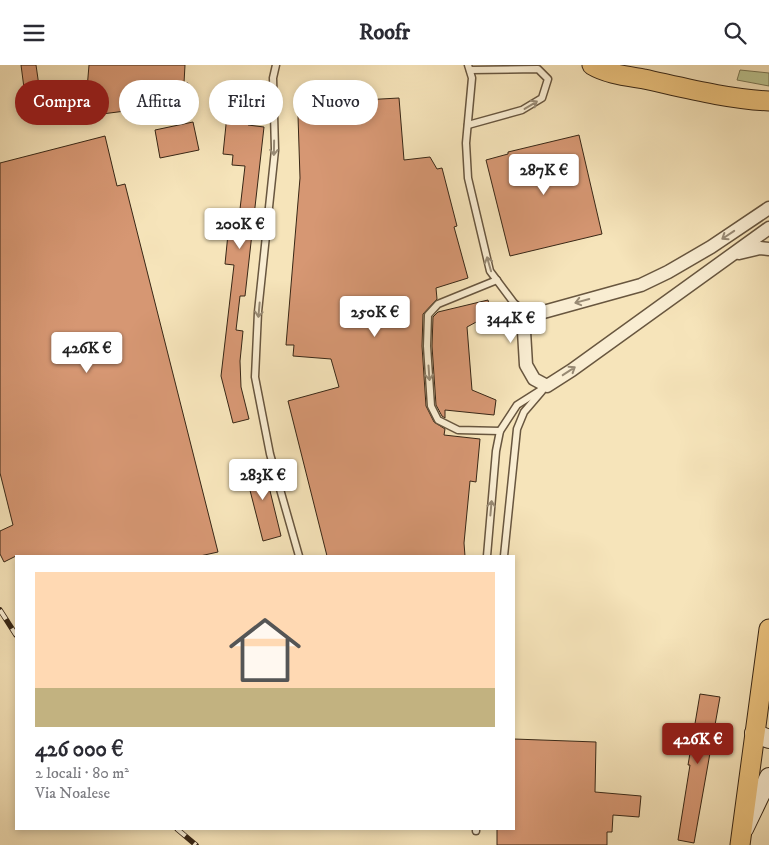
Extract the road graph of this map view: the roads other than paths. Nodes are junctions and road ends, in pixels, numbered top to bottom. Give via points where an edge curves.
1 (276, 65) edge
2 (592, 65) edge
3 (469, 67) edge
4 (761, 100) edge
5 (769, 115) edge
6 (468, 125) junction
7 (769, 208) edge
8 (769, 228) edge
9 (769, 249) edge
10 (732, 255) junction
11 (497, 280) junction
12 (529, 316) junction
13 (546, 386) junction
14 (500, 431) junction
15 (299, 555) edge
16 (486, 555) edge
17 (504, 555) edge
18 (769, 629) edge
19 (762, 736) edge
20 (769, 777) edge
21 (740, 841) edge

1 -> 15 lane via 273,78 275,149 258,312 255,377 270,454
2 - 4 main road via 615,73
3 - 6 lane via 472,78
6 -> 3 lane via 522,110 542,98 548,79 538,69
4 - 5 main road
11 -> 6 lane via 490,271 468,178
7 -> 12 street via 711,247 641,285
8 - 10 street
9 - 10 street
13 -> 10 street
11 - 12 lane via 514,303
11 -> 14 lane via 438,304 428,315 427,347 431,406 438,420 458,430
12 - 13 street via 524,331 526,365 534,379
13 - 14 lane via 517,405
13 - 17 lane via 524,412 517,429
16 -> 14 lane
18 - 19 main road
19 - 21 main road
20 - 21 main road

